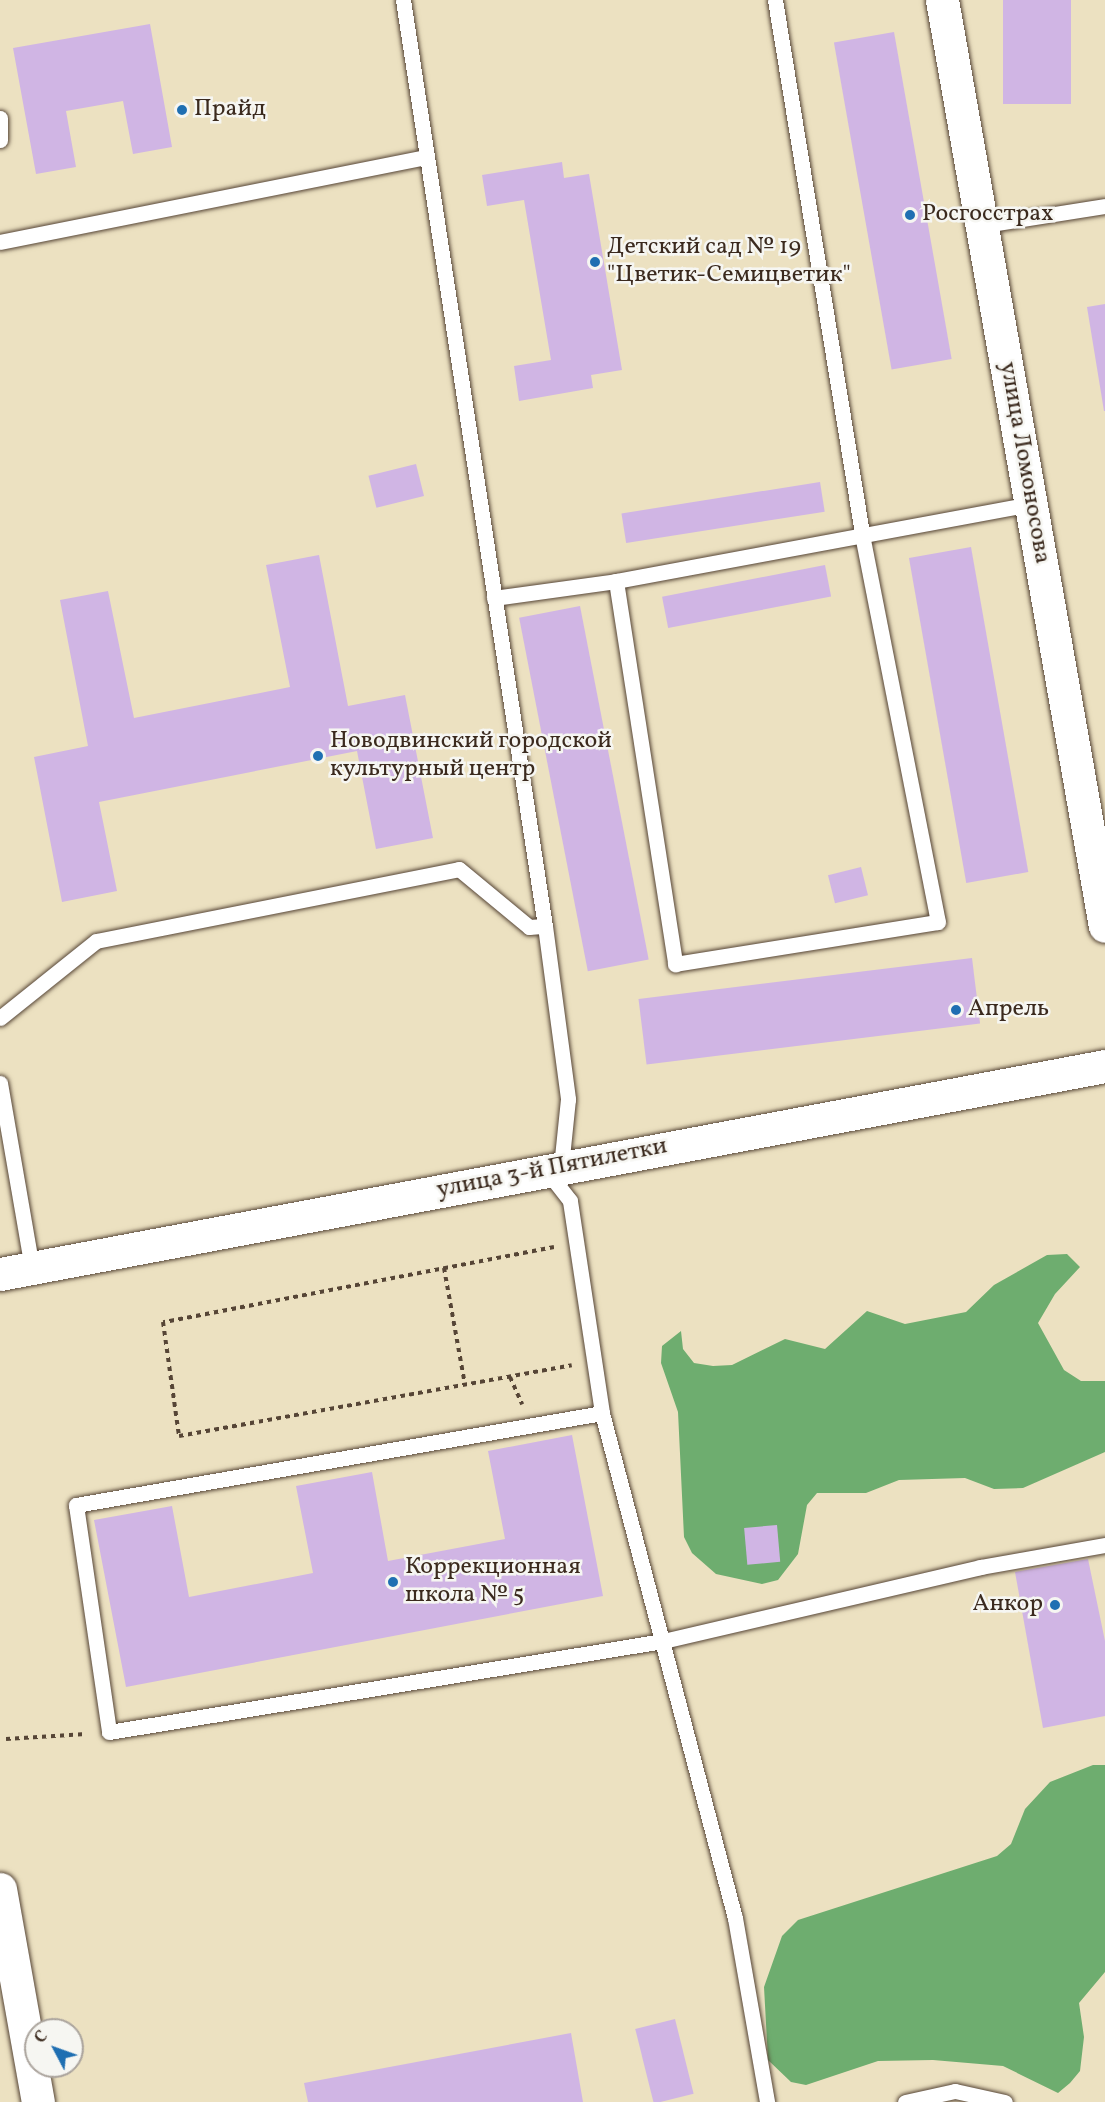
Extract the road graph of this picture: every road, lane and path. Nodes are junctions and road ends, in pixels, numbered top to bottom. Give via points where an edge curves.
1 (403, 0) edge
2 (775, 0) edge
3 (942, 0) edge
4 (0, 118) edge
5 (0, 140) edge
6 (427, 157) junction
7 (1105, 206) edge
8 (985, 225) junction
9 (0, 242) edge
10 (1031, 504) junction
11 (862, 533) junction
12 (616, 581) junction
13 (494, 598) junction
14 (545, 926) junction
15 (1105, 926) edge
16 (0, 1018) edge
17 (1105, 1066) edge
18 (1, 1093) edge
19 (553, 1169) junction
20 (561, 1246) dead end
21 (32, 1268) junction
22 (444, 1268) junction
23 (0, 1274) edge
24 (583, 1363) dead end
25 (510, 1377) junction
26 (465, 1385) junction
27 (602, 1413) junction
28 (529, 1422) junction
29 (1105, 1545) edge
30 (663, 1641) junction
31 (110, 1732) junction
32 (6, 1739) dead end
33 (0, 1889) edge
34 (38, 2102) edge
35 (766, 2102) edge
36 (905, 2102) edge
37 (1005, 2102) edge

1 - 6 lane
2 - 11 lane
3 - 8 street, улица Ломоносова
4 - 5 lane
6 - 9 lane
6 - 13 lane
7 - 8 lane
8 - 10 street, улица Ломоносова
10 - 11 lane
10 - 15 street, улица Ломоносова
11 - 12 lane
11 - 12 lane via 939,922 675,964
12 - 13 lane
13 - 14 lane
14 - 16 lane via 529,927 459,869 96,941
14 - 19 lane via 568,1099
17 - 19 street, улица 3-й Пятилетки
18 - 21 lane
19 - 21 street, улица 3-й Пятилетки
19 - 27 lane via 570,1201
20 - 22 path
21 - 23 street, улица 3-й Пятилетки
22 - 26 path
22 - 26 path via 163,1322 179,1436
24 - 25 path
25 - 26 path
25 - 28 path
27 - 28 lane
27 - 30 lane
28 - 31 lane via 76,1504
29 - 30 lane via 980,1568
30 - 31 lane
30 - 35 lane via 735,1918
31 - 32 path
33 - 34 street
36 - 37 lane via 955,2091

